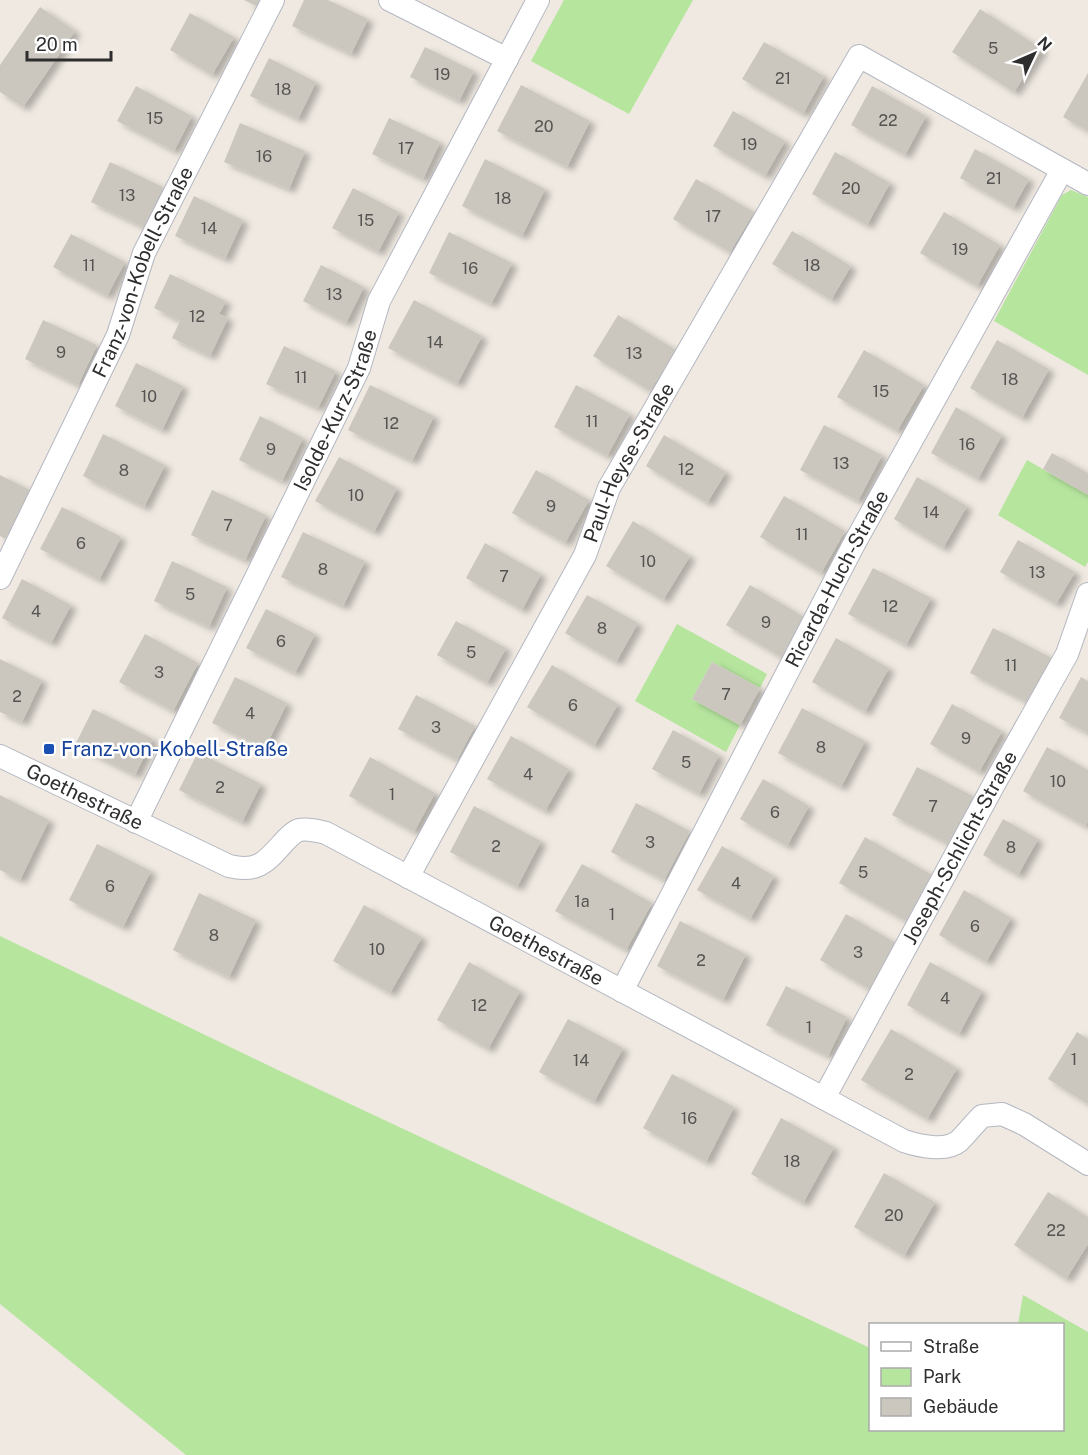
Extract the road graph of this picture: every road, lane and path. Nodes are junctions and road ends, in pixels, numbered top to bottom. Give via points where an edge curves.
1 (273, 0) edge
2 (390, 0) edge
3 (538, 0) edge
4 (507, 59) junction
5 (1062, 170) junction
6 (1088, 184) edge
7 (0, 578) edge
8 (1088, 594) edge
9 (0, 756) edge
10 (136, 822) junction
11 (408, 877) junction
12 (622, 992) junction
13 (824, 1098) junction
14 (1087, 1162) edge

1 - 7 street, Franz-von-Kobell-Straße via 144,253 118,335
2 - 4 street
3 - 4 street, Isolde-Kurz-Straße
4 - 10 street, Isolde-Kurz-Straße via 380,301 359,368
5 - 6 street
5 - 11 street, Paul-Heyse-Straße via 859,56 609,488 585,555
5 - 12 street, Ricarda-Huch-Straße via 844,563
8 - 13 street, Joseph-Schlicht-Straße via 1067,654
9 - 10 street, Goethestraße
10 - 11 street, Goethestraße via 243,870 266,861 298,830 327,833
11 - 12 street, Goethestraße
12 - 13 street, Goethestraße
13 - 14 street, Goethestraße via 921,1147 958,1142 982,1116 1002,1114

